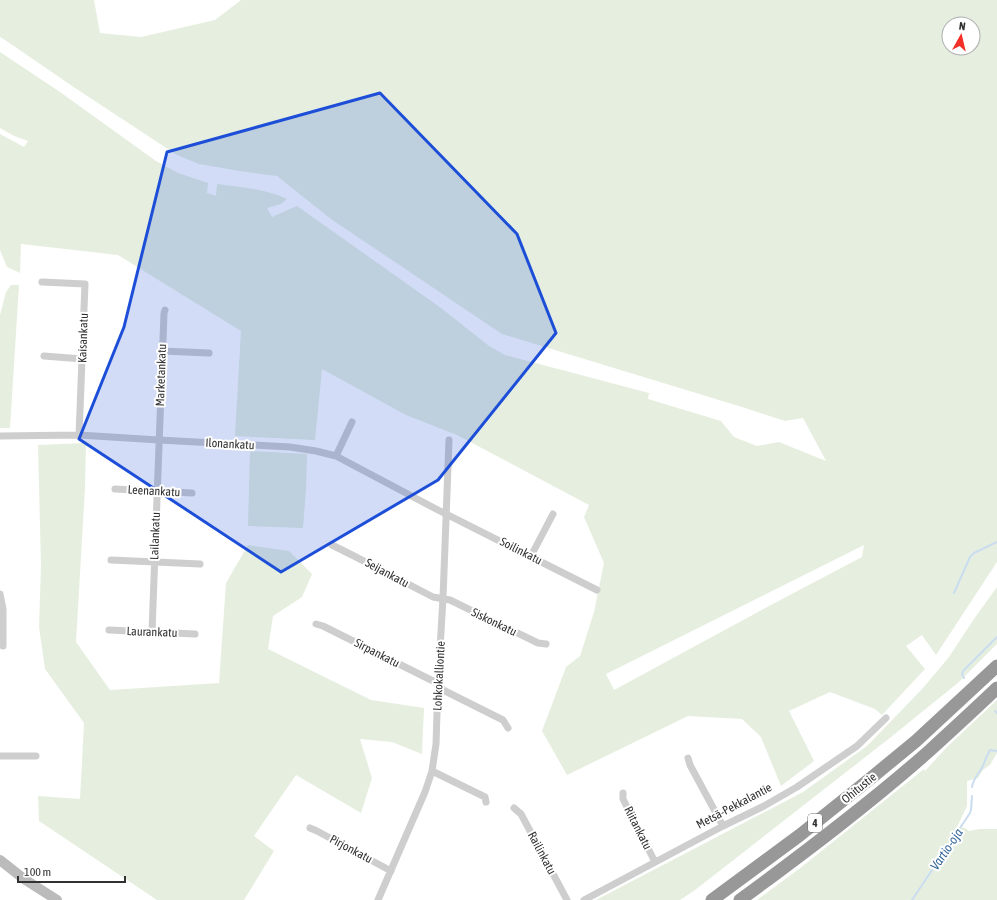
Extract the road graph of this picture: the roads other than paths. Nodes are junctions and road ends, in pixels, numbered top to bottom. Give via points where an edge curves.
1 (42, 282) dead end
2 (165, 310) dead end
3 (162, 351) junction
4 (209, 353) dead end
5 (44, 356) dead end
6 (82, 359) junction
7 (352, 422) dead end
8 (79, 435) junction
9 (0, 436) edge
10 (159, 440) junction
11 (449, 440) dead end
12 (336, 456) junction
13 (115, 489) dead end
14 (157, 491) junction
15 (192, 493) dead end
16 (446, 513) junction
17 (553, 514) dead end
18 (332, 545) dead end
19 (531, 556) junction
20 (111, 560) dead end
21 (154, 562) junction
22 (200, 564) dead end
23 (597, 590) dead end
24 (0, 594) edge
25 (443, 598) junction
26 (316, 624) dead end
27 (109, 630) dead end
28 (152, 632) junction
29 (195, 634) dead end
30 (546, 644) dead end
31 (3, 646) dead end
32 (997, 666) edge
33 (438, 683) junction
34 (997, 688) edge
35 (886, 718) dead end
36 (508, 728) dead end
37 (0, 756) edge
38 (36, 756) dead end
39 (688, 758) dead end
40 (432, 771) junction
41 (623, 793) dead end
42 (486, 802) dead end
43 (514, 808) dead end
44 (723, 826) junction
45 (310, 828) dead end
46 (655, 862) junction
47 (2, 864) edge
48 (391, 871) junction
49 (57, 900) edge
50 (378, 900) edge
51 (567, 900) edge
52 (584, 900) edge
53 (712, 900) edge
54 (740, 900) edge

1 - 6 street, Kaisankatu via 85,284
2 - 3 street, Marketankatu
3 - 4 street
3 - 10 street, Marketankatu
5 - 6 street
6 - 8 street, Kaisankatu
7 - 12 street
8 - 9 street, Ilonankatu
8 - 10 street, Ilonankatu
10 - 12 street, Ilonankatu via 290,447
10 - 14 street, Lailankatu
11 - 16 street, Lohkokalliontie
12 - 16 street, Ilonankatu
13 - 14 street, Leenankatu
14 - 15 street, Leenankatu
14 - 21 street, Lailankatu
16 - 19 street, Soilinkatu
16 - 25 street, Lohkokalliontie
17 - 19 street
18 - 25 street, Seijankatu via 433,597
19 - 23 street, Soilinkatu
20 - 21 street
21 - 22 street
21 - 28 street, Lailankatu
24 - 31 street via 3,608
25 - 30 street, Siskonkatu via 538,644
25 - 33 street, Lohkokalliontie
26 - 33 street, Sirpankatu
27 - 28 street, Laurankatu
28 - 29 street, Laurankatu
32 - 53 highway, Ohitustie / 4 via 916,741 871,778 800,835
33 - 36 street, Sirpankatu via 443,690 503,720
33 - 40 street, Lohkokalliontie via 436,744
34 - 54 highway, Ohitustie / 4 via 882,791
35 - 44 street, Metsä-Pekkalantie via 857,746 797,787
37 - 38 street
39 - 44 street
40 - 42 street via 485,797
40 - 48 street, Lohkokalliontie
41 - 46 street, Riitankatu via 623,799
43 - 51 street, Railinkatu via 521,814
44 - 46 street, Metsä-Pekkalantie
45 - 48 street, Pirjonkatu
46 - 52 street, Metsä-Pekkalantie
47 - 49 street
48 - 50 street, Lohkokalliontie

